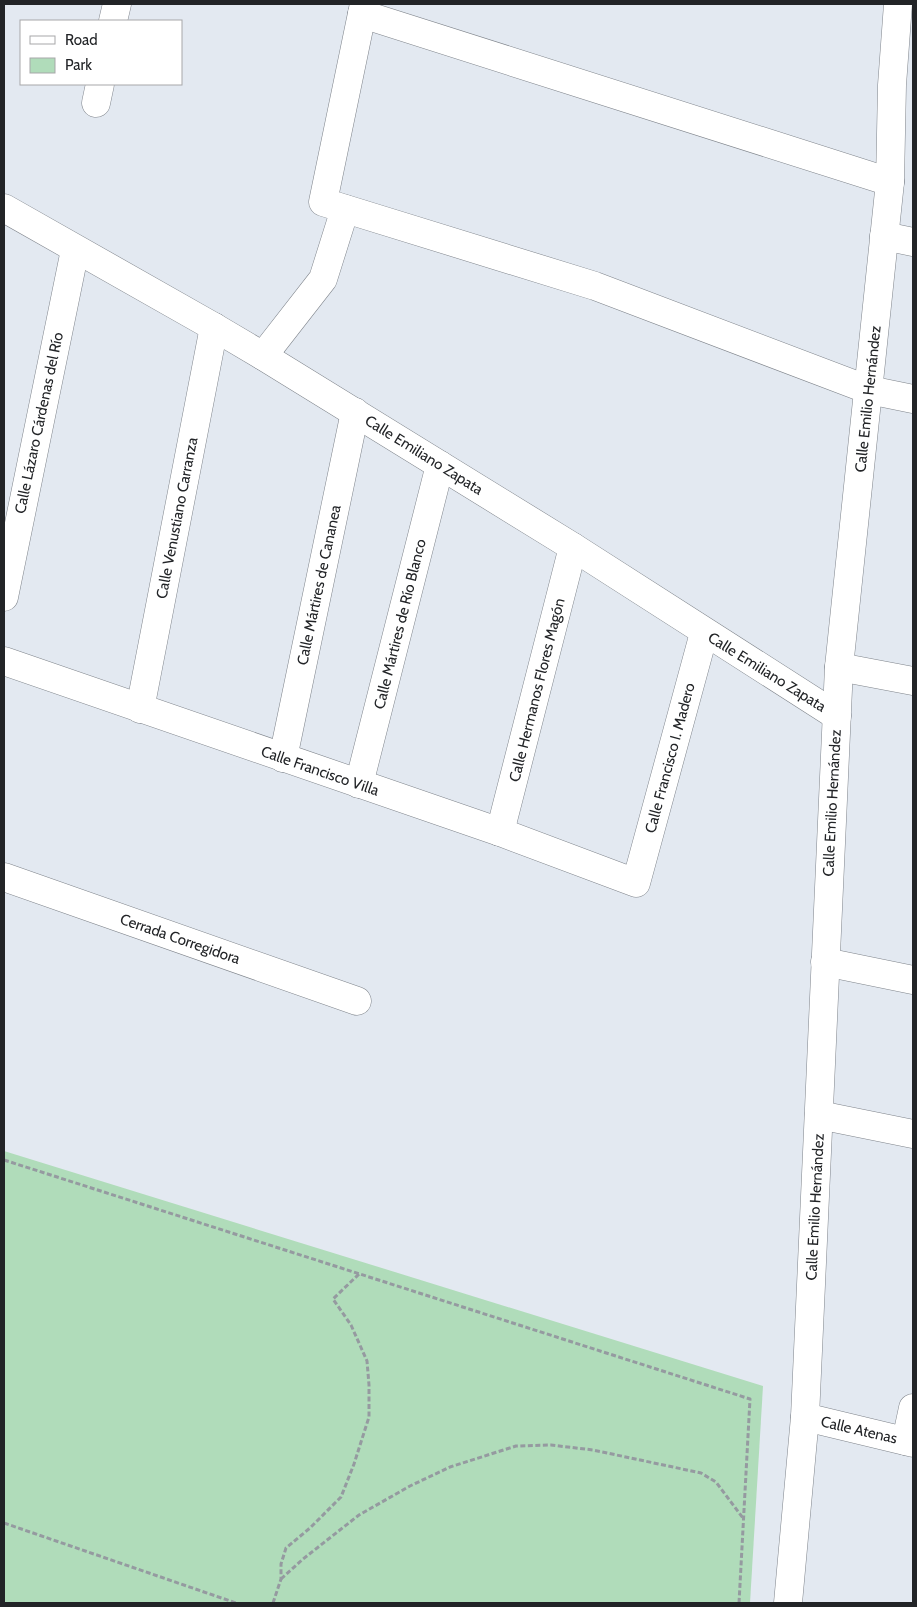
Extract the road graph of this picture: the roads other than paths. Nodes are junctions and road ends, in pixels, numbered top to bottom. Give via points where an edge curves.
1 (117, 4) edge
2 (898, 4) edge
3 (363, 9) edge
4 (113, 20) edge
5 (903, 87) edge
6 (890, 182) junction
7 (4, 208) edge
8 (345, 209) junction
9 (884, 236) junction
10 (913, 242) edge
11 (75, 250) junction
12 (214, 327) junction
13 (263, 356) junction
14 (869, 390) junction
15 (913, 399) edge
16 (355, 412) junction
17 (440, 465) junction
18 (573, 547) junction
19 (4, 597) edge
20 (704, 633) junction
21 (4, 661) edge
22 (840, 667) junction
23 (913, 681) edge
24 (140, 709) junction
25 (837, 716) junction
26 (283, 758) junction
27 (360, 784) junction
28 (500, 832) junction
29 (4, 877) edge
30 (636, 883) joint
31 (825, 962) junction
32 (913, 980) edge
33 (357, 1001) dead end
34 (819, 1115) junction
35 (913, 1134) edge
36 (913, 1408) edge
37 (805, 1417) junction
38 (910, 1442) edge
39 (788, 1603) edge

1 - 4 street
2 - 5 street, Calle Emilio Hernández
3 - 6 street
3 - 8 street via 323,202
5 - 6 street, Calle Emilio Hernández
6 - 9 street, Calle Emilio Hernández
7 - 11 street, Calle Emiliano Zapata
8 - 13 street via 323,279
8 - 14 street via 595,286
9 - 10 street
9 - 14 street, Calle Emilio Hernández
11 - 12 street, Calle Emiliano Zapata
11 - 19 street, Calle Lázaro Cárdenas del Río
12 - 13 street, Calle Emiliano Zapata
12 - 24 street, Calle Venustiano Carranza
13 - 16 street, Calle Emiliano Zapata
14 - 15 street
14 - 22 street, Calle Emilio Hernández
16 - 17 street, Calle Emiliano Zapata
16 - 26 street, Calle Mártires de Cananea
17 - 18 street, Calle Emiliano Zapata
17 - 27 street, Calle Mártires de Río Blanco
18 - 20 street, Calle Emiliano Zapata
18 - 28 street, Calle Hermanos Flores Magón
20 - 25 street, Calle Emiliano Zapata
20 - 30 street, Calle Francisco I. Madero
21 - 24 street, Calle Francisco Villa
22 - 23 street
22 - 25 street, Calle Emilio Hernández
24 - 26 street, Calle Francisco Villa
25 - 31 street, Calle Emilio Hernández
26 - 27 street, Calle Francisco Villa
27 - 28 street, Calle Francisco Villa
28 - 30 street, Calle Francisco Villa
29 - 33 street, Cerrada Corregidora
31 - 32 street
31 - 34 street, Calle Emilio Hernández
34 - 35 street
34 - 37 street, Calle Emilio Hernández
36 - 38 street
37 - 38 street, Calle Atenas
37 - 39 street, Calle Emilio Hernández

